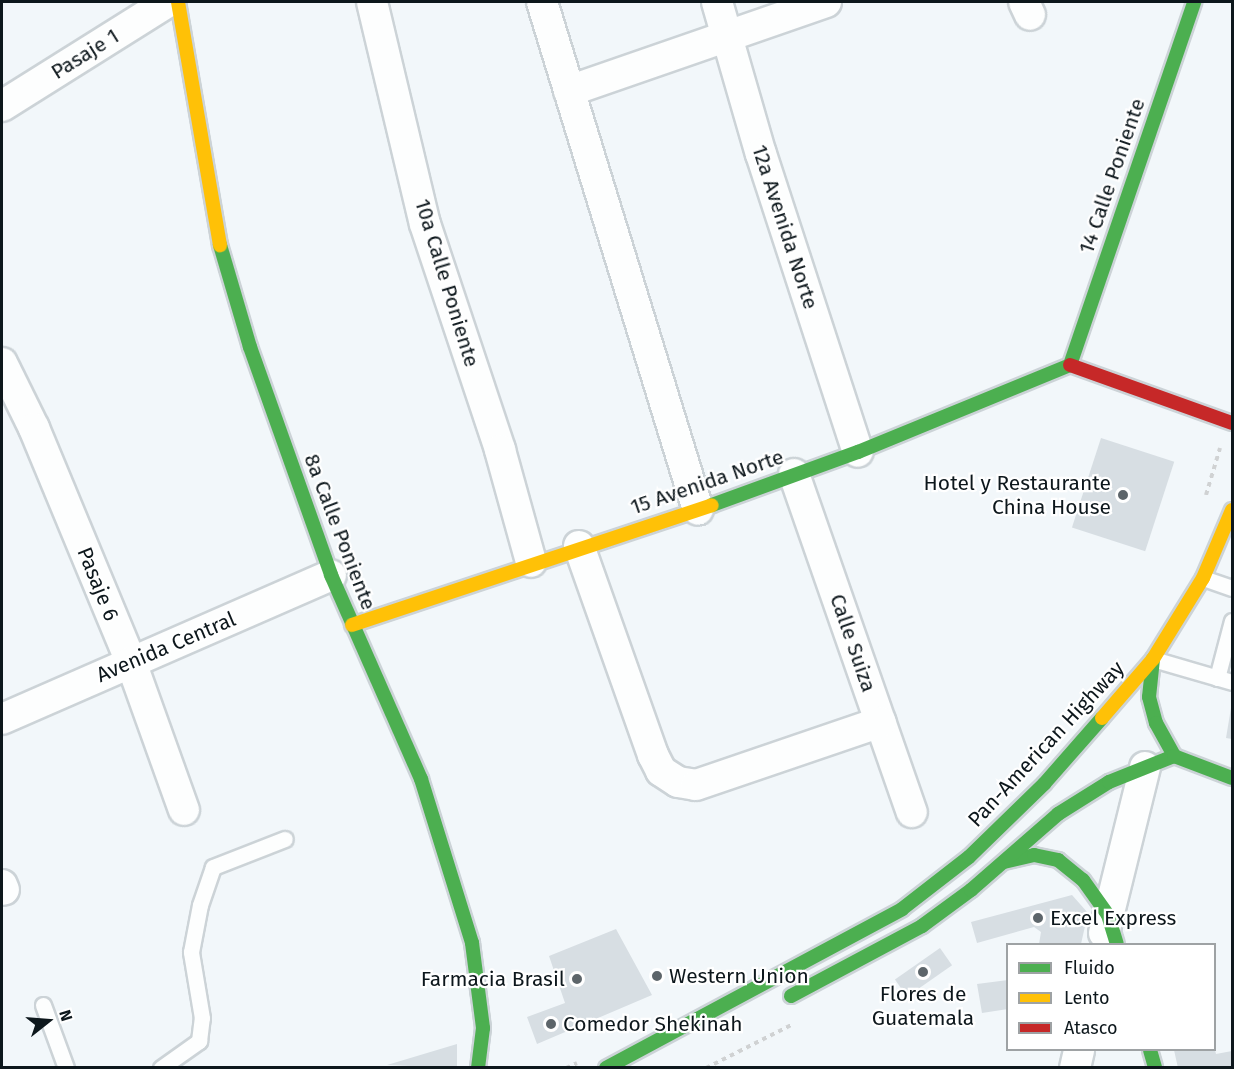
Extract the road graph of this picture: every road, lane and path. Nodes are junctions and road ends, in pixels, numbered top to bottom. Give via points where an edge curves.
1 (168, 2) edge
2 (178, 2) edge
3 (372, 2) edge
4 (542, 2) edge
5 (717, 2) edge
6 (826, 2) edge
7 (1194, 2) edge
8 (728, 37) junction
9 (569, 91) junction
10 (2, 106) edge
11 (2, 363) edge
12 (1070, 365) junction
13 (1230, 422) edge
14 (858, 452) junction
15 (794, 474) junction
16 (1204, 499) dead end
17 (698, 510) junction
18 (1233, 510) edge
19 (579, 546) junction
20 (531, 562) junction
21 (331, 575) junction
22 (1203, 578) junction
23 (1233, 588) edge
24 (1233, 621) edge
25 (352, 625) junction
26 (1153, 659) junction
27 (131, 662) junction
28 (1217, 678) junction
29 (1233, 682) edge
30 (2, 719) edge
31 (881, 722) junction
32 (1174, 756) junction
33 (1145, 767) junction
34 (1233, 778) edge
35 (184, 810) dead end
36 (912, 812) dead end
37 (285, 839) dead end
38 (1004, 862) junction
39 (1108, 915) junction
40 (1102, 943) edge
41 (1117, 943) edge
42 (43, 1005) dead end
43 (773, 1005) dead end
44 (1079, 1051) edge
45 (1150, 1051) edge
46 (587, 1058) dead end
47 (66, 1068) edge
48 (161, 1068) edge
49 (478, 1068) edge
50 (566, 1068) edge
51 (606, 1068) edge
52 (1075, 1068) edge
53 (1155, 1068) edge

1 - 10 street, Pasaje 1
2 - 21 main road, 8a Calle Poniente via 221,250 250,347
3 - 20 street, 10a Calle Poniente via 426,224 500,450
4 - 9 street
5 - 8 street, 12a Avenida Norte
6 - 8 street
7 - 12 main road, 14 Calle Poniente
8 - 9 street
8 - 14 street, 12a Avenida Norte
9 - 17 street
11 - 27 street, Pasaje 6 via 34,428
12 - 13 main road
12 - 14 main road, 15 Avenida Norte
13 - 16 path
14 - 15 main road, 15 Avenida Norte
15 - 17 main road, 15 Avenida Norte
15 - 31 street, Calle Suiza
17 - 19 main road, 15 Avenida Norte
18 - 22 main road, Pan-American Highway
19 - 20 main road, 15 Avenida Norte
19 - 31 street via 653,755 661,771 678,782 696,785
20 - 25 main road, 15 Avenida Norte
21 - 25 main road, 8a Calle Poniente
21 - 27 street, Avenida Central
22 - 23 lane
22 - 26 main road, Pan-American Highway
24 - 28 lane
25 - 49 main road, 8a Calle Poniente via 421,779 472,943 483,1028
26 - 28 lane
26 - 32 main road via 1149,697 1156,723
26 - 51 main road, Pan-American Highway via 1022,808 969,857 902,909
27 - 30 street, Avenida Central
27 - 35 street, Pasaje 6
28 - 29 lane
31 - 36 street, Calle Suiza
32 - 33 main road
32 - 34 main road
33 - 38 main road via 1089,792
33 - 39 street
37 - 48 lane via 213,867 190,952 202,1018 199,1041
38 - 39 main road via 1034,855 1058,860 1083,880
38 - 43 main road via 922,926
39 - 40 street
39 - 41 main road
42 - 47 lane
44 - 52 street
45 - 53 main road
46 - 50 path

